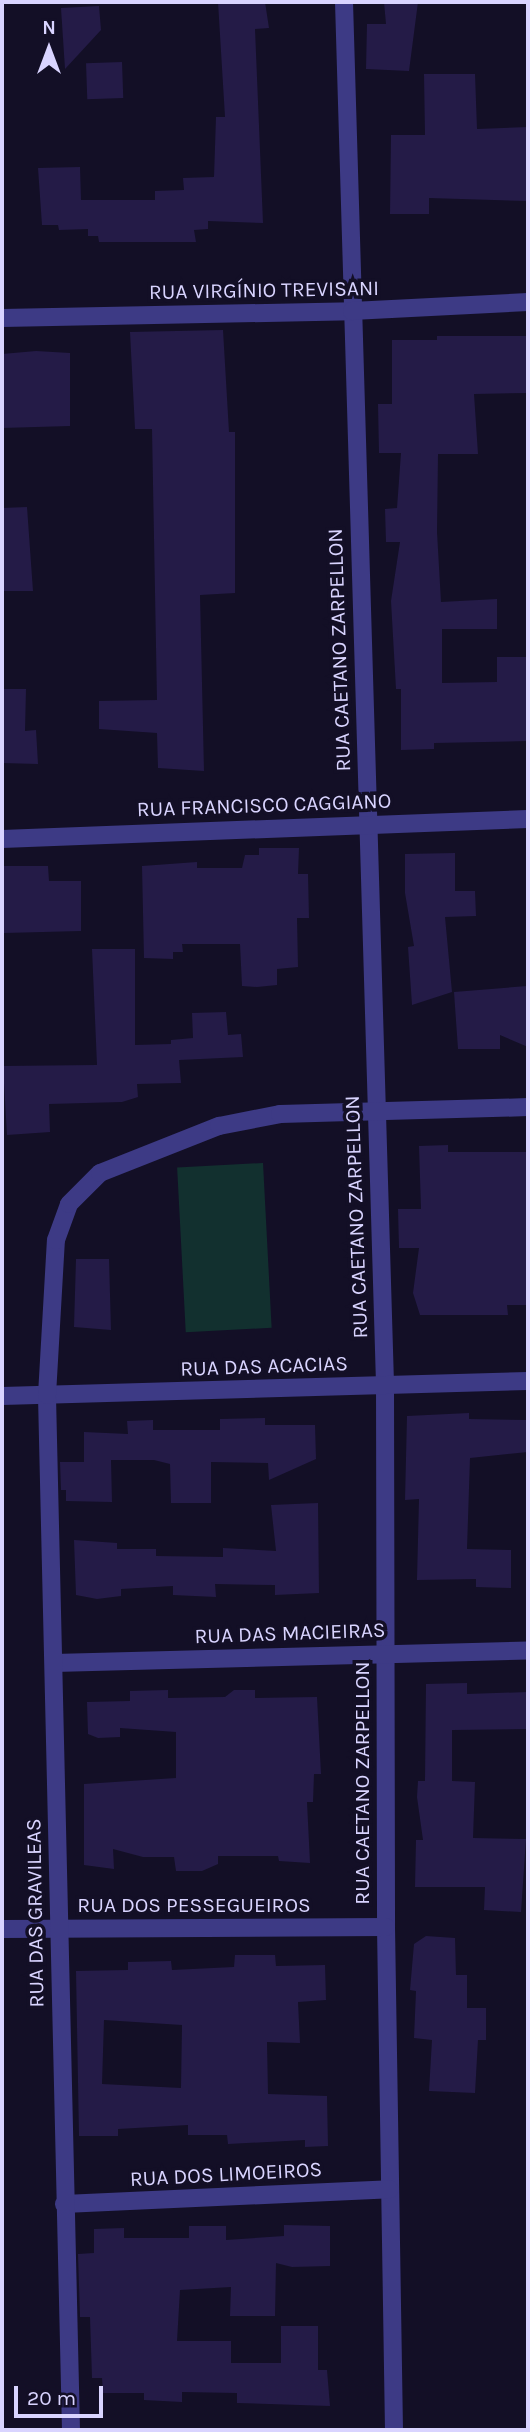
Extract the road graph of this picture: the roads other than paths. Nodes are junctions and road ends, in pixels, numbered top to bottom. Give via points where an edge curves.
1 (344, 2) edge
2 (528, 302) edge
3 (352, 311) junction
4 (2, 318) edge
5 (528, 819) edge
6 (367, 823) junction
7 (2, 839) edge
8 (528, 1107) edge
9 (374, 1109) junction
10 (528, 1381) edge
11 (385, 1385) junction
12 (47, 1395) junction
13 (2, 1396) edge
14 (528, 1651) edge
15 (384, 1653) junction
16 (54, 1663) junction
17 (386, 1927) junction
18 (2, 1929) edge
19 (57, 1929) junction
20 (390, 2189) junction
21 (64, 2204) junction
22 (71, 2430) edge
23 (394, 2430) edge

1 - 3 street, RUA CAETANO ZARPELLON
2 - 3 street, RUA VIRGÍNIO TREVISANI
3 - 4 street, RUA VIRGÍNIO TREVISANI
3 - 6 street, RUA CAETANO ZARPELLON
5 - 6 street, RUA FRANCISCO CAGGIANO
6 - 7 street, RUA FRANCISCO CAGGIANO
6 - 9 street, RUA CAETANO ZARPELLON
8 - 9 street, RUA DAS GRAVILEAS
9 - 11 street, RUA CAETANO ZARPELLON
9 - 12 street, RUA DAS GRAVILEAS via 281,1114 219,1126 100,1173 69,1204 56,1240
10 - 11 street, RUA DAS ACACIAS
11 - 12 street, RUA DAS ACACIAS
11 - 15 street, RUA CAETANO ZARPELLON
12 - 13 street, RUA DAS ACACIAS
12 - 16 street, RUA DAS GRAVILEAS
14 - 15 street, RUA DAS MACIEIRAS
15 - 16 street, RUA DAS MACIEIRAS
15 - 17 street, RUA CAETANO ZARPELLON
16 - 19 street, RUA DAS GRAVILEAS
17 - 19 street, RUA DOS PESSEGUEIROS
17 - 20 street, RUA CAETANO ZARPELLON
18 - 19 street, RUA DOS PESSEGUEIROS
19 - 21 street, RUA DAS GRAVILEAS
20 - 21 street, RUA DOS LIMOEIROS
20 - 23 street, RUA CAETANO ZARPELLON
21 - 22 street, RUA DAS GRAVILEAS

